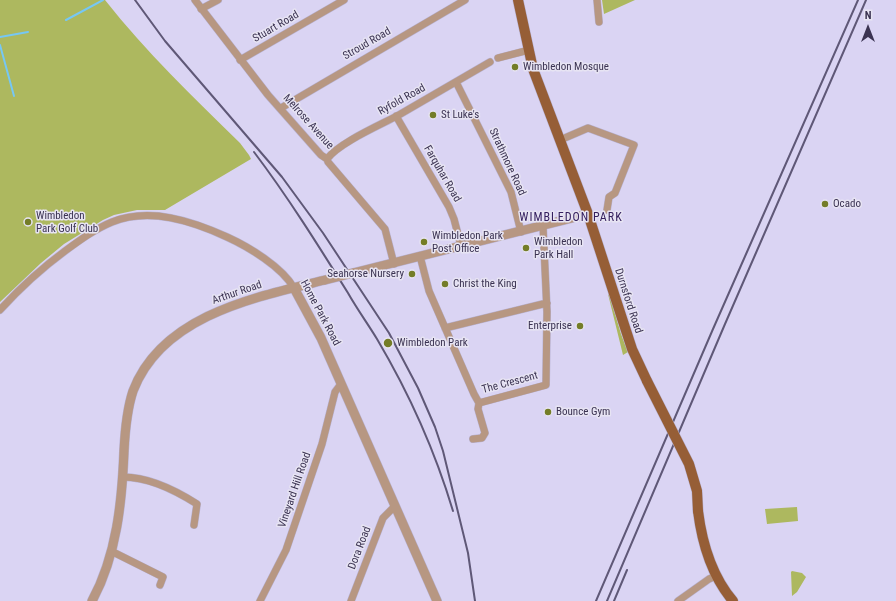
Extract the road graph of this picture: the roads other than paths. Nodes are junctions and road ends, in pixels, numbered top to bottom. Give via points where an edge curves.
1 (195, 0) edge
2 (218, 0) edge
3 (344, 0) edge
4 (465, 0) edge
5 (518, 0) edge
6 (596, 0) edge
7 (202, 9) junction
8 (599, 22) dead end
9 (529, 50) junction
10 (498, 58) dead end
11 (240, 60) junction
12 (490, 62) dead end
13 (456, 82) junction
14 (281, 108) junction
15 (396, 116) junction
16 (560, 140) junction
17 (326, 159) junction
18 (607, 210) dead end
19 (588, 214) junction
20 (543, 226) junction
21 (521, 232) junction
22 (461, 246) junction
23 (420, 256) junction
24 (394, 264) junction
25 (294, 288) junction
26 (547, 303) junction
27 (0, 310) edge
28 (444, 328) junction
29 (342, 384) junction
30 (479, 403) junction
31 (473, 439) dead end
32 (123, 477) junction
33 (395, 506) junction
34 (194, 525) dead end
35 (111, 551) junction
36 (716, 576) junction
37 (160, 585) dead end
38 (92, 601) edge
39 (260, 601) edge
40 (351, 601) edge
41 (437, 601) edge
42 (678, 601) edge
43 (732, 601) edge

1 - 7 street, Melrose Avenue
2 - 7 street
3 - 11 street, Stuart Road
4 - 14 street, Stroud Road
5 - 9 main road, Durnsford Road
6 - 8 street
7 - 11 street, Melrose Avenue
9 - 10 street
9 - 16 main road, Durnsford Road via 533,69
11 - 14 street, Melrose Avenue
12 - 13 street, Ryfold Road
13 - 15 street, Ryfold Road
13 - 21 street, Strathmore Road via 511,192
14 - 17 street, Melrose Avenue
15 - 17 street, Ryfold Road via 332,152
15 - 22 street, Farquhar Road via 449,207
16 - 18 street via 588,128 634,145 615,193 609,197
16 - 19 main road, Durnsford Road
17 - 24 street, Melrose Avenue via 385,228
19 - 20 street, Arthur Road
19 - 36 main road, Durnsford Road, bridge via 642,374 689,464 706,553
20 - 21 street, Arthur Road
20 - 26 street, The Crescent
21 - 22 street, Arthur Road
22 - 23 street, Arthur Road
23 - 24 street, Arthur Road
23 - 28 street, The Crescent via 427,287
24 - 25 street, Arthur Road, bridge
25 - 27 street, Home Park Road via 272,265 234,240 179,219 138,217 114,222 84,236 33,276
25 - 29 street, Home Park Road
25 - 32 street, Arthur Road via 253,298 213,313 184,330 153,357 144,368 133,391 124,448
26 - 28 street
26 - 30 street, The Crescent via 546,385
28 - 30 street, The Crescent
29 - 33 street, Home Park Road
29 - 39 street, Vineyard Hill Road via 335,392 322,444 286,550
30 - 31 street via 478,409 485,433 482,438
32 - 34 street via 144,479 185,496 197,504
32 - 35 street, Arthur Road
33 - 40 street, Dora Road via 383,518
33 - 41 street, Home Park Road
35 - 37 street via 163,577
35 - 38 street, Arthur Road
36 - 42 street
36 - 43 main road, Durnsford Road

